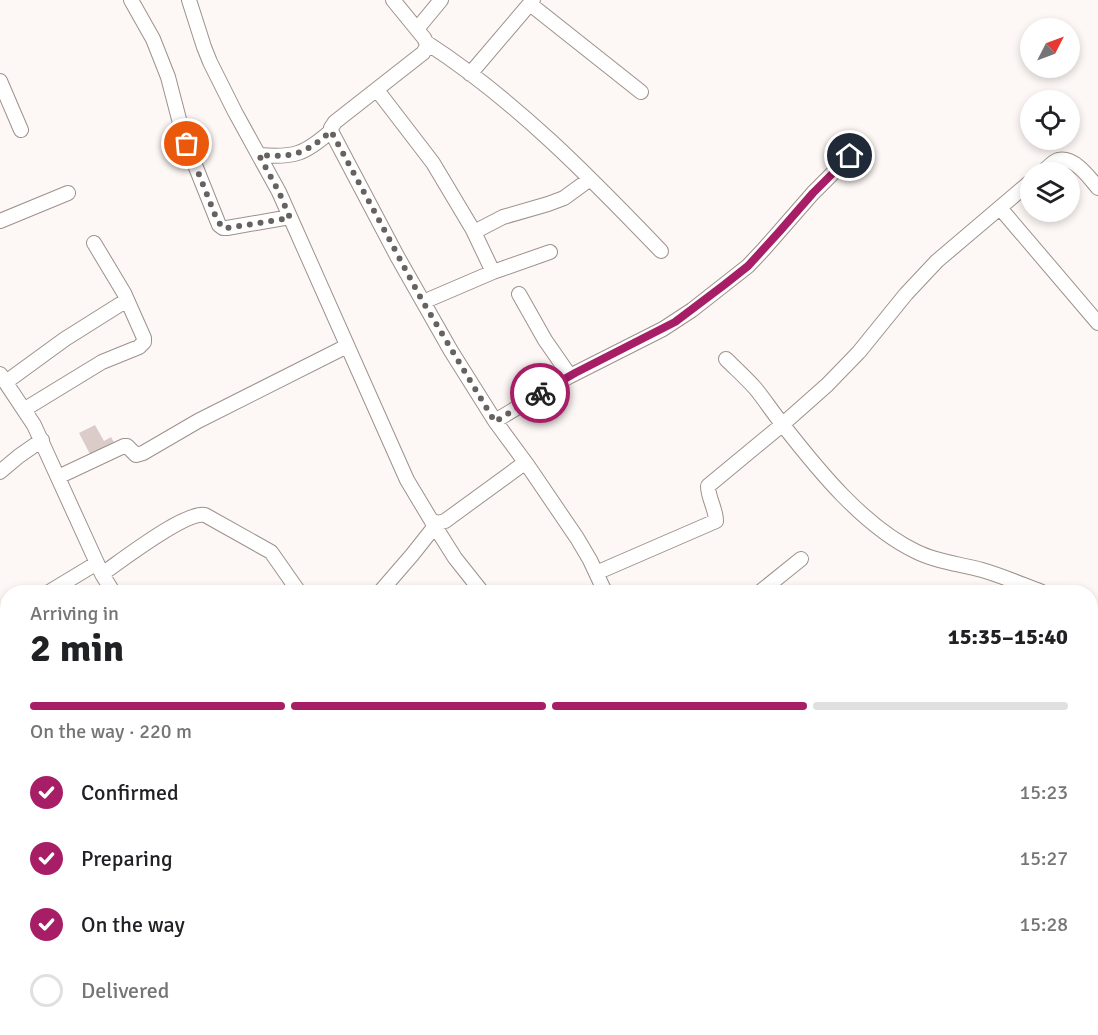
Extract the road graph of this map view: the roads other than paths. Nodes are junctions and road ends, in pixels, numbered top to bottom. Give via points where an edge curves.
1 (131, 0) edge
2 (189, 0) edge
3 (393, 0) edge
4 (441, 0) edge
5 (532, 2) edge
6 (417, 29) junction
7 (427, 43) junction
8 (470, 74) junction
9 (0, 81) edge
10 (377, 90) junction
11 (641, 92) dead end
12 (21, 130) dead end
13 (331, 131) junction
14 (259, 155) junction
15 (850, 156) dead end
16 (1054, 162) edge
17 (1071, 162) edge
18 (1080, 168) edge
19 (590, 178) junction
20 (1098, 188) edge
21 (1020, 191) edge
22 (69, 193) dead end
23 (1000, 208) junction
24 (290, 218) junction
25 (0, 221) edge
26 (474, 232) junction
27 (94, 243) dead end
28 (661, 251) dead end
29 (550, 252) dead end
30 (493, 272) junction
31 (519, 294) dead end
32 (127, 300) junction
33 (423, 302) junction
34 (1098, 323) edge
35 (347, 346) junction
36 (726, 359) dead end
37 (570, 376) junction
38 (3, 378) edge
39 (25, 409) junction
40 (495, 422) junction
41 (783, 424) junction
42 (42, 440) junction
43 (528, 466) junction
44 (0, 472) edge
45 (58, 477) junction
46 (433, 523) junction
47 (801, 559) dead end
48 (99, 569) junction
49 (596, 573) junction
50 (65, 585) edge
51 (109, 585) edge
52 (291, 585) edge
53 (386, 585) edge
54 (476, 585) edge
55 (602, 585) edge
56 (769, 585) edge
57 (1023, 585) edge
58 (460, 1035) edge
59 (466, 1035) edge

1 - 24 street via 168,77 180,123 219,225 227,228
2 - 14 street via 210,62
3 - 6 street
4 - 6 street
5 - 8 street
5 - 11 street
6 - 7 street
7 - 8 street
7 - 10 street via 423,53
8 - 19 street
9 - 12 street
10 - 13 street via 335,122
10 - 26 street via 433,163
13 - 14 street via 303,152
13 - 33 street
14 - 24 street
15 - 37 street via 748,266 724,285 675,322
16 - 17 street
18 - 20 street
19 - 26 street via 564,198 503,217
19 - 28 street
21 - 23 street
22 - 25 street
23 - 34 street
23 - 41 street via 937,261 848,364
24 - 35 street
26 - 30 street
27 - 32 street
29 - 30 street
30 - 33 street
31 - 37 street
32 - 38 street
32 - 39 street via 144,338 142,345 102,362
33 - 40 street
35 - 45 street via 143,453 136,455 124,446
35 - 46 street via 407,480
36 - 41 street
37 - 40 street
38 - 39 street
39 - 42 street
40 - 43 street
41 - 49 street via 708,486 717,519 714,523
41 - 57 street via 857,510 896,541 935,560 981,570
42 - 44 street
42 - 45 street
43 - 46 street via 519,467 445,520
43 - 49 street
45 - 48 street
46 - 53 street
46 - 54 street
47 - 56 street
48 - 50 street
48 - 51 street
48 - 52 street via 183,520 201,514 271,552
49 - 55 street
58 - 59 street

